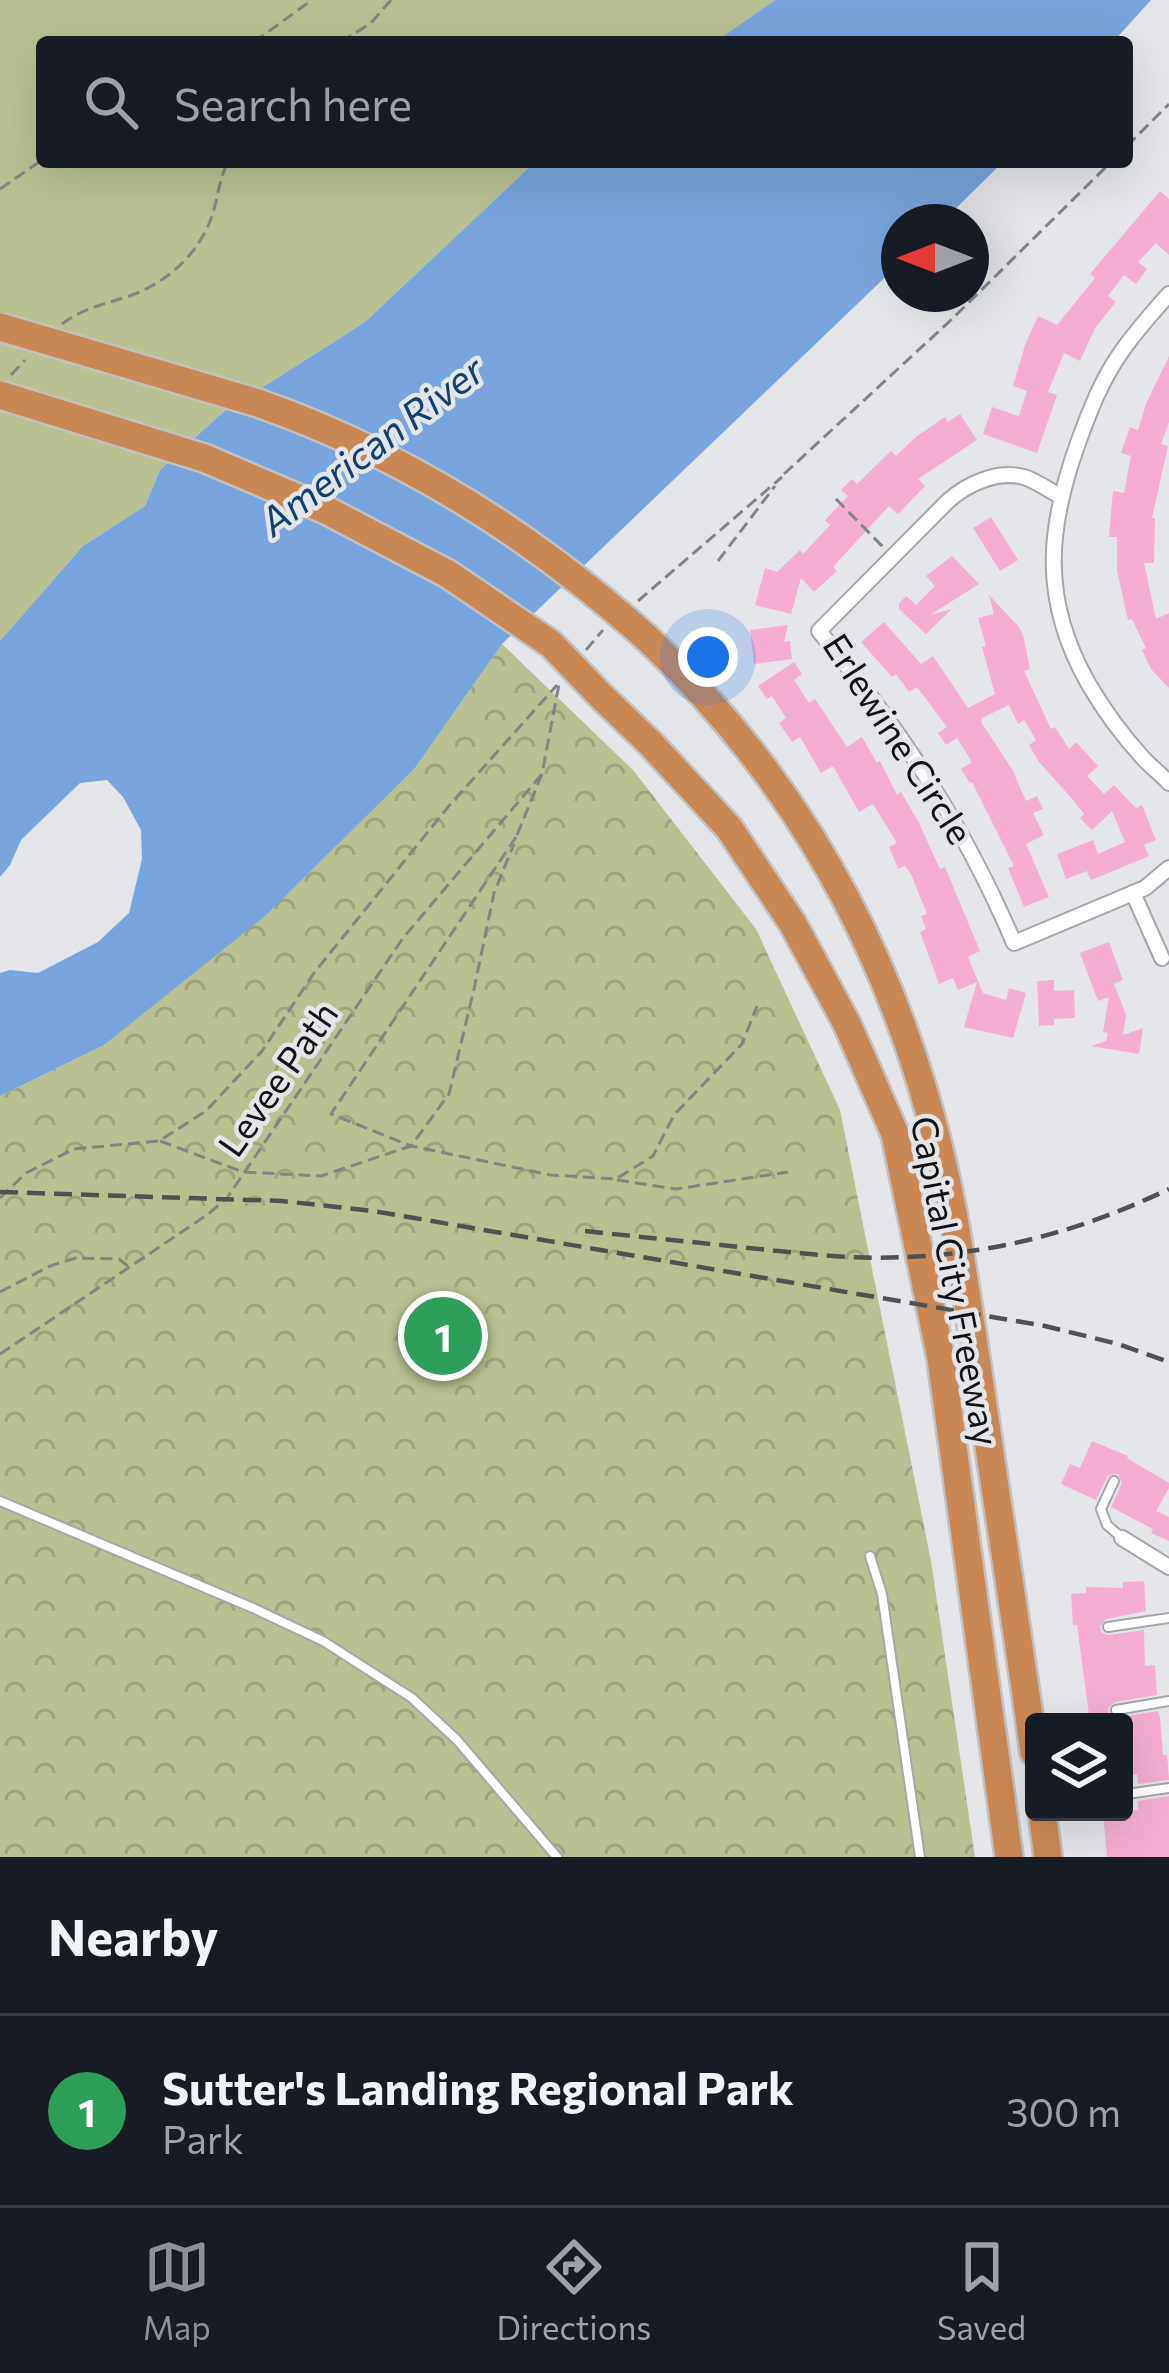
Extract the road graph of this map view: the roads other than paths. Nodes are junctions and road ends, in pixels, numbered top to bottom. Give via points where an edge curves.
1 (1169, 294) edge
2 (0, 327) edge
3 (0, 391) edge
4 (1060, 496) junction
5 (1169, 784) edge
6 (1169, 868) edge
7 (1132, 893) junction
8 (1162, 958) dead end
9 (1114, 1481) dead end
10 (0, 1501) edge
11 (1123, 1538) joint
12 (870, 1556) dead end
13 (1169, 1567) edge
14 (1169, 1618) edge
15 (1108, 1627) dead end
16 (1169, 1701) edge
17 (1116, 1710) dead end
18 (1028, 1713) edge
19 (1169, 1788) edge
20 (1133, 1793) edge
21 (1043, 1821) edge
22 (557, 1857) edge
23 (920, 1857) edge
24 (1009, 1857) edge
25 (1048, 1857) edge

1 - 4 street via 1105,378
2 - 18 highway, Capital City Freeway, bridge via 258,403 449,490 647,638 784,794 849,901 926,1104 952,1210
3 - 24 highway, Capital City Freeway, bridge via 204,458 448,574 550,644 729,828 794,924 895,1135 941,1359
4 - 5 street via 1052,562 1064,628 1088,683
4 - 7 street, Erlewine Circle via 1024,477 977,482 948,501 819,631 944,801 1014,943
6 - 7 street, Erlewine Circle
7 - 8 street
9 - 11 lane via 1102,1518
10 - 22 lane via 323,1641 412,1698
11 - 13 street
12 - 23 lane
14 - 15 lane
16 - 17 lane
19 - 20 lane
21 - 25 highway

